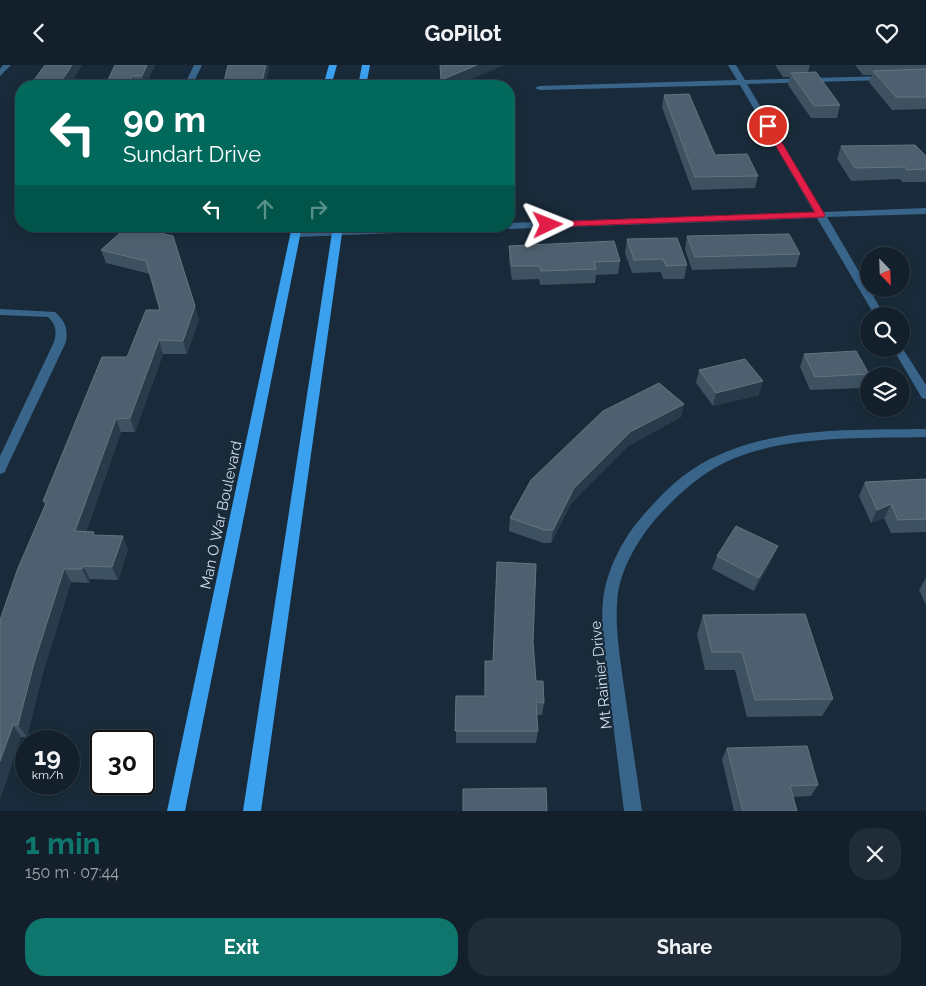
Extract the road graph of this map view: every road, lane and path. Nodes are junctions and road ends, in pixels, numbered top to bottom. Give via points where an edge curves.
1 (7, 65) edge
2 (198, 65) edge
3 (334, 65) edge
4 (366, 65) edge
5 (732, 65) edge
6 (0, 74) edge
7 (898, 78) edge
8 (191, 80) edge
9 (329, 80) edge
10 (363, 80) edge
11 (742, 83) junction
12 (539, 88) dead end
13 (926, 211) edge
14 (820, 215) junction
15 (515, 226) edge
16 (297, 232) edge
17 (338, 232) edge
18 (875, 307) edge
19 (0, 312) edge
20 (904, 357) edge
21 (926, 395) edge
22 (926, 433) edge
23 (0, 469) edge
24 (176, 811) edge
25 (252, 811) edge
26 (634, 811) edge

1 - 6 street
2 - 8 street
3 - 9 main road
4 - 10 main road
5 - 11 street
7 - 11 street
11 - 12 street
11 - 14 street
13 - 14 street
14 - 15 street
14 - 18 street
16 - 24 main road, Man O War Boulevard
17 - 25 main road
19 - 23 street via 51,314 63,328 60,342
20 - 21 street
22 - 26 street, Mt Rainier Drive via 792,439 742,450 691,475 656,507 632,539 610,602 612,647

